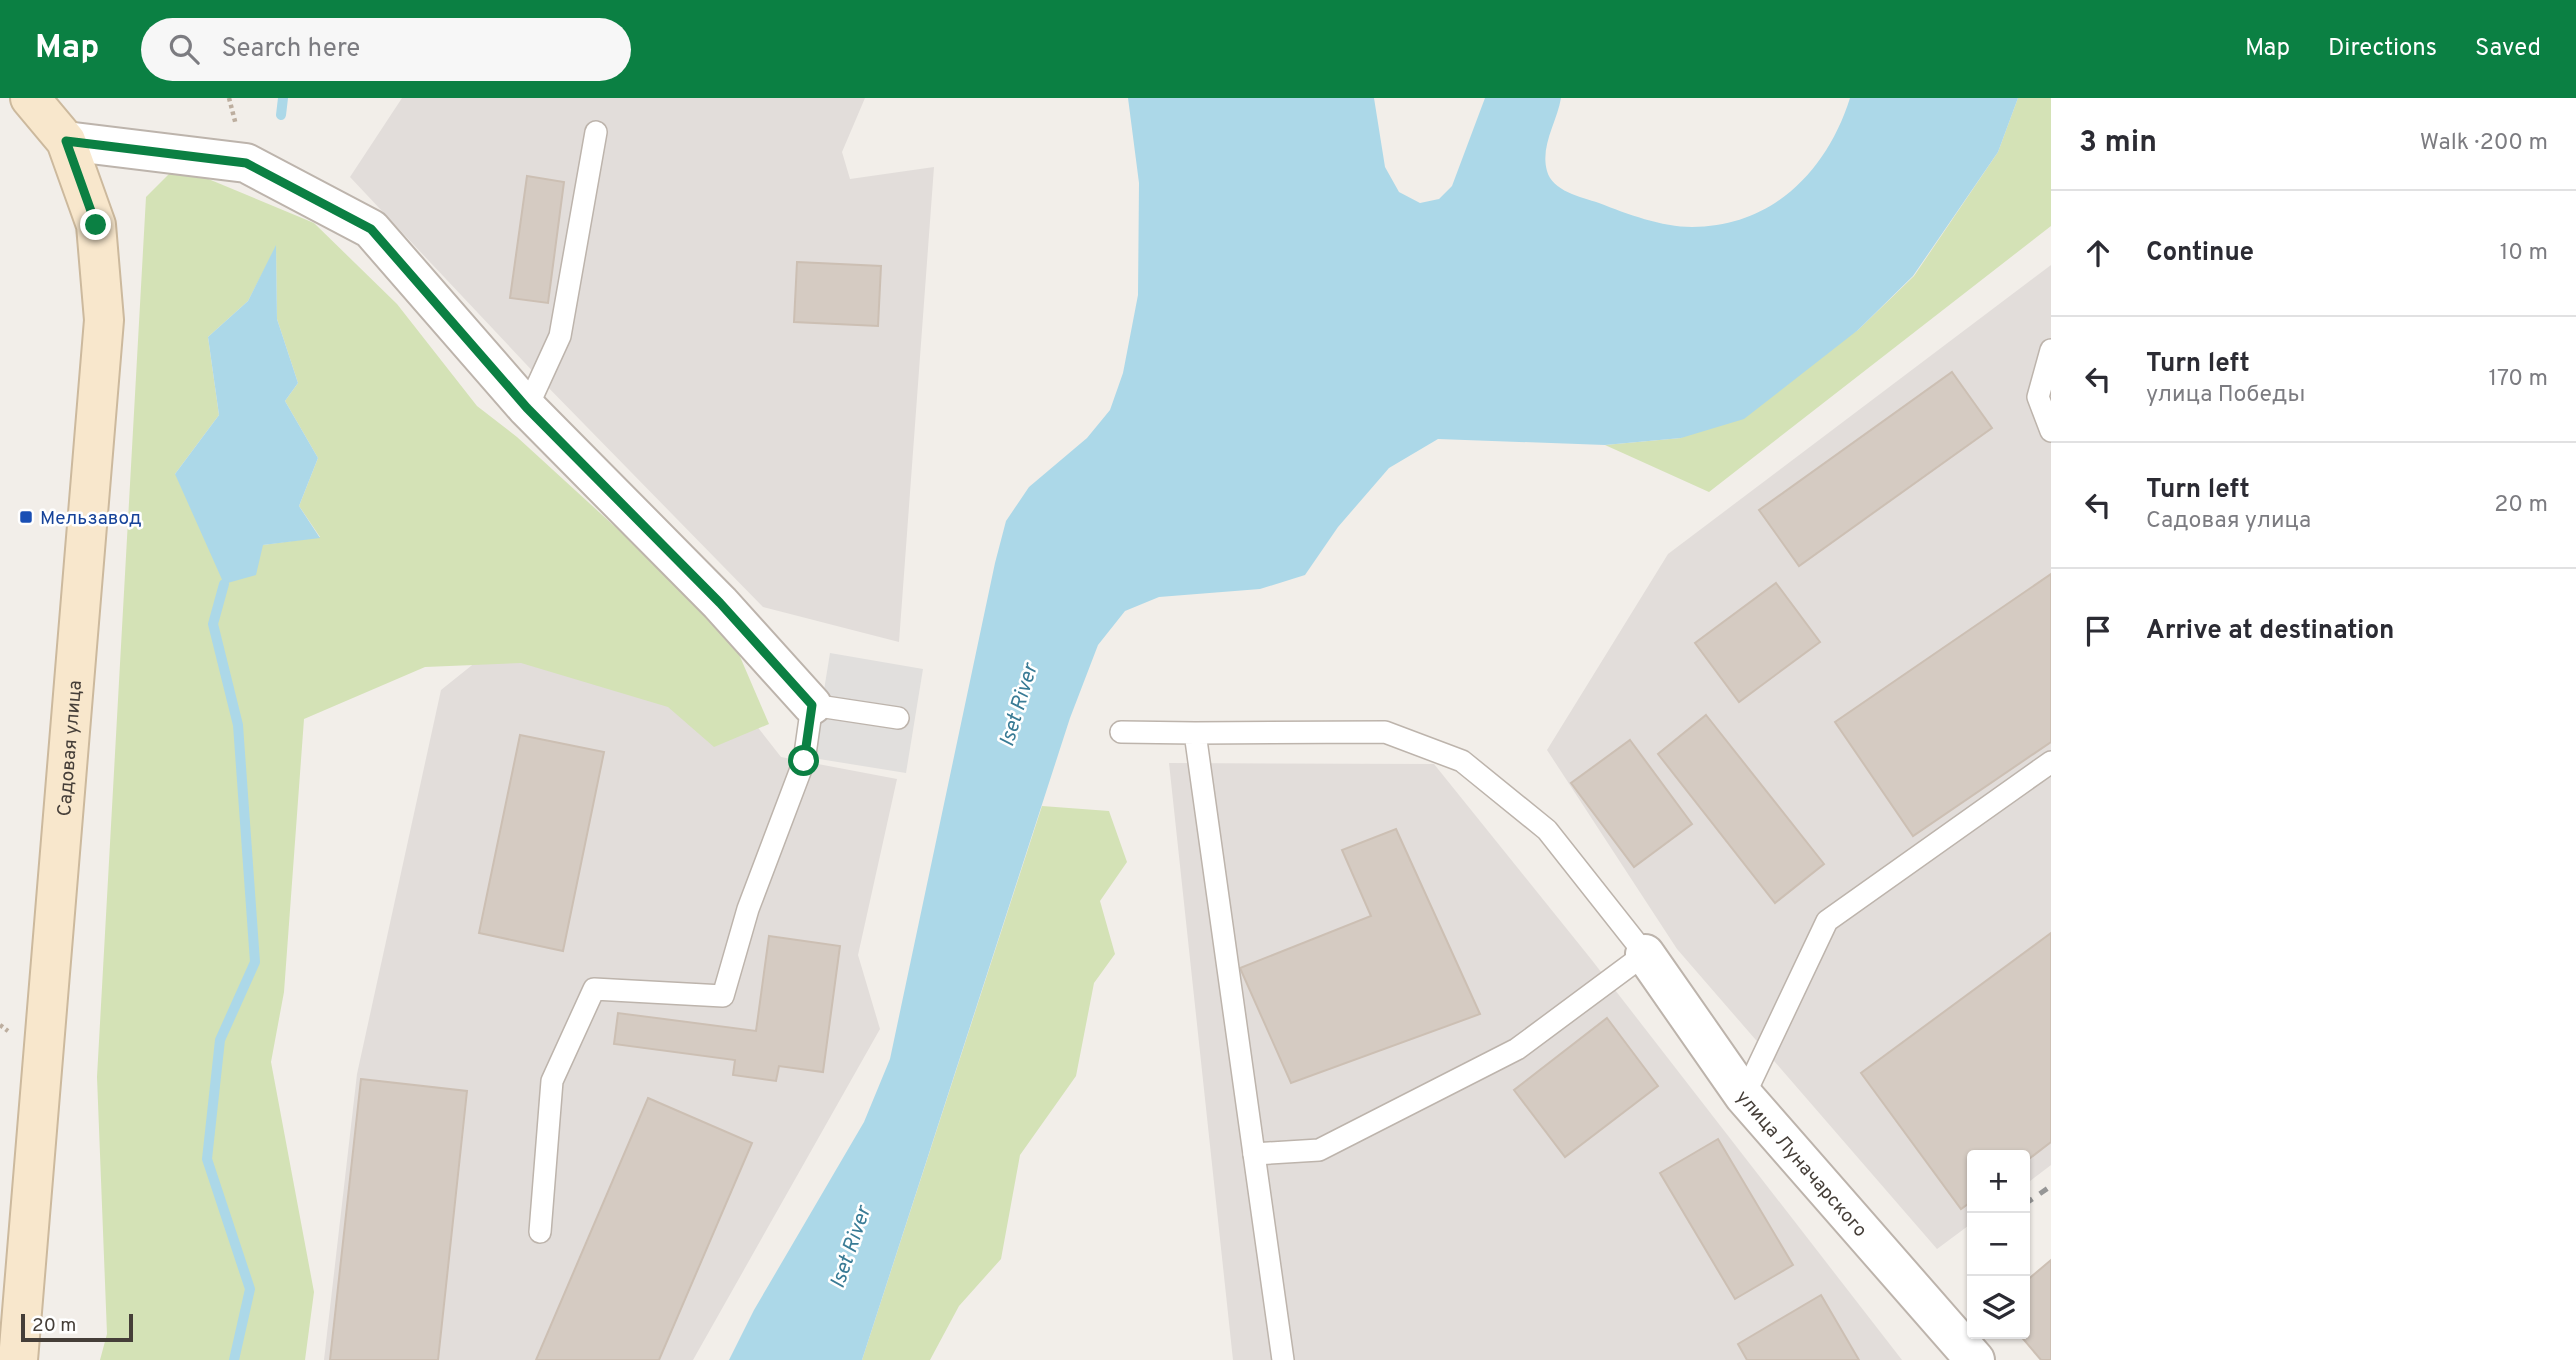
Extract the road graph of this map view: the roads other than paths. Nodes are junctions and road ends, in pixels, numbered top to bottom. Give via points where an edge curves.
1 (30, 98) edge
2 (596, 132) dead end
3 (66, 141) junction
4 (2051, 350) edge
5 (527, 408) junction
6 (2051, 431) edge
7 (812, 705) junction
8 (898, 718) dead end
9 (1121, 732) dead end
10 (1195, 733) junction
11 (2051, 762) edge
12 (1645, 954) junction
13 (1744, 1096) junction
14 (1254, 1154) junction
15 (540, 1232) dead end
16 (18, 1360) edge
17 (1283, 1360) edge
18 (1975, 1360) edge

1 - 3 main road
2 - 5 lane via 560,336
3 - 5 street via 246,163 371,229
3 - 16 main road, Садовая улица via 96,225 104,320
4 - 6 lane via 2038,397
5 - 7 street via 720,603
7 - 8 lane
7 - 15 lane via 804,761 748,909 723,996 594,989 552,1081
9 - 10 lane
10 - 12 lane via 1385,732 1462,761 1547,830
10 - 14 lane
11 - 13 lane via 1827,921
12 - 13 street, улица Луначарского
12 - 14 lane via 1517,1049 1319,1150
13 - 18 street, улица Луначарского
14 - 17 lane

